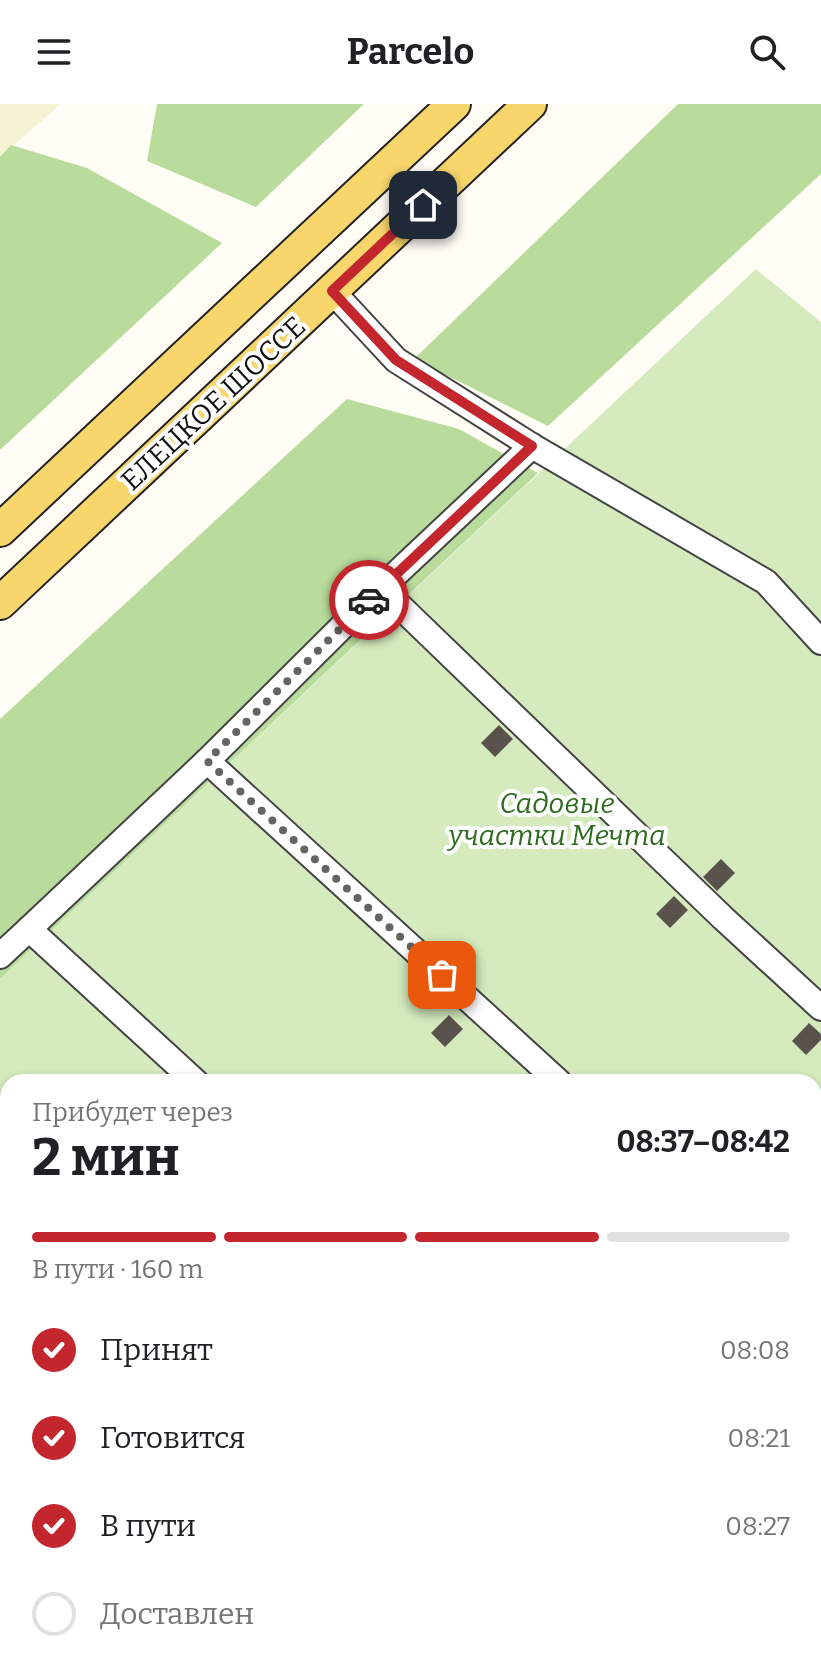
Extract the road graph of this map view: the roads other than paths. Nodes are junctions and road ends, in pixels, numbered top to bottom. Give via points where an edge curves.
1 (454, 104) edge
2 (530, 104) edge
3 (332, 291) junction
4 (532, 446) junction
5 (0, 530) edge
6 (381, 588) junction
7 (0, 603) edge
8 (821, 642) edge
9 (207, 761) junction
10 (29, 929) junction
11 (0, 956) edge
12 (821, 1008) edge
13 (187, 1074) edge
14 (550, 1074) edge

1 - 5 main road, ЕЛЕЦКОЕ ШОССЕ
2 - 3 main road, ЕЛЕЦКОЕ ШОССЕ
3 - 4 lane via 396,360
3 - 7 main road, ЕЛЕЦКОЕ ШОССЕ
4 - 6 lane
4 - 8 lane via 766,582
6 - 9 lane
6 - 12 lane
9 - 10 lane
9 - 14 lane
10 - 11 lane
10 - 13 lane

